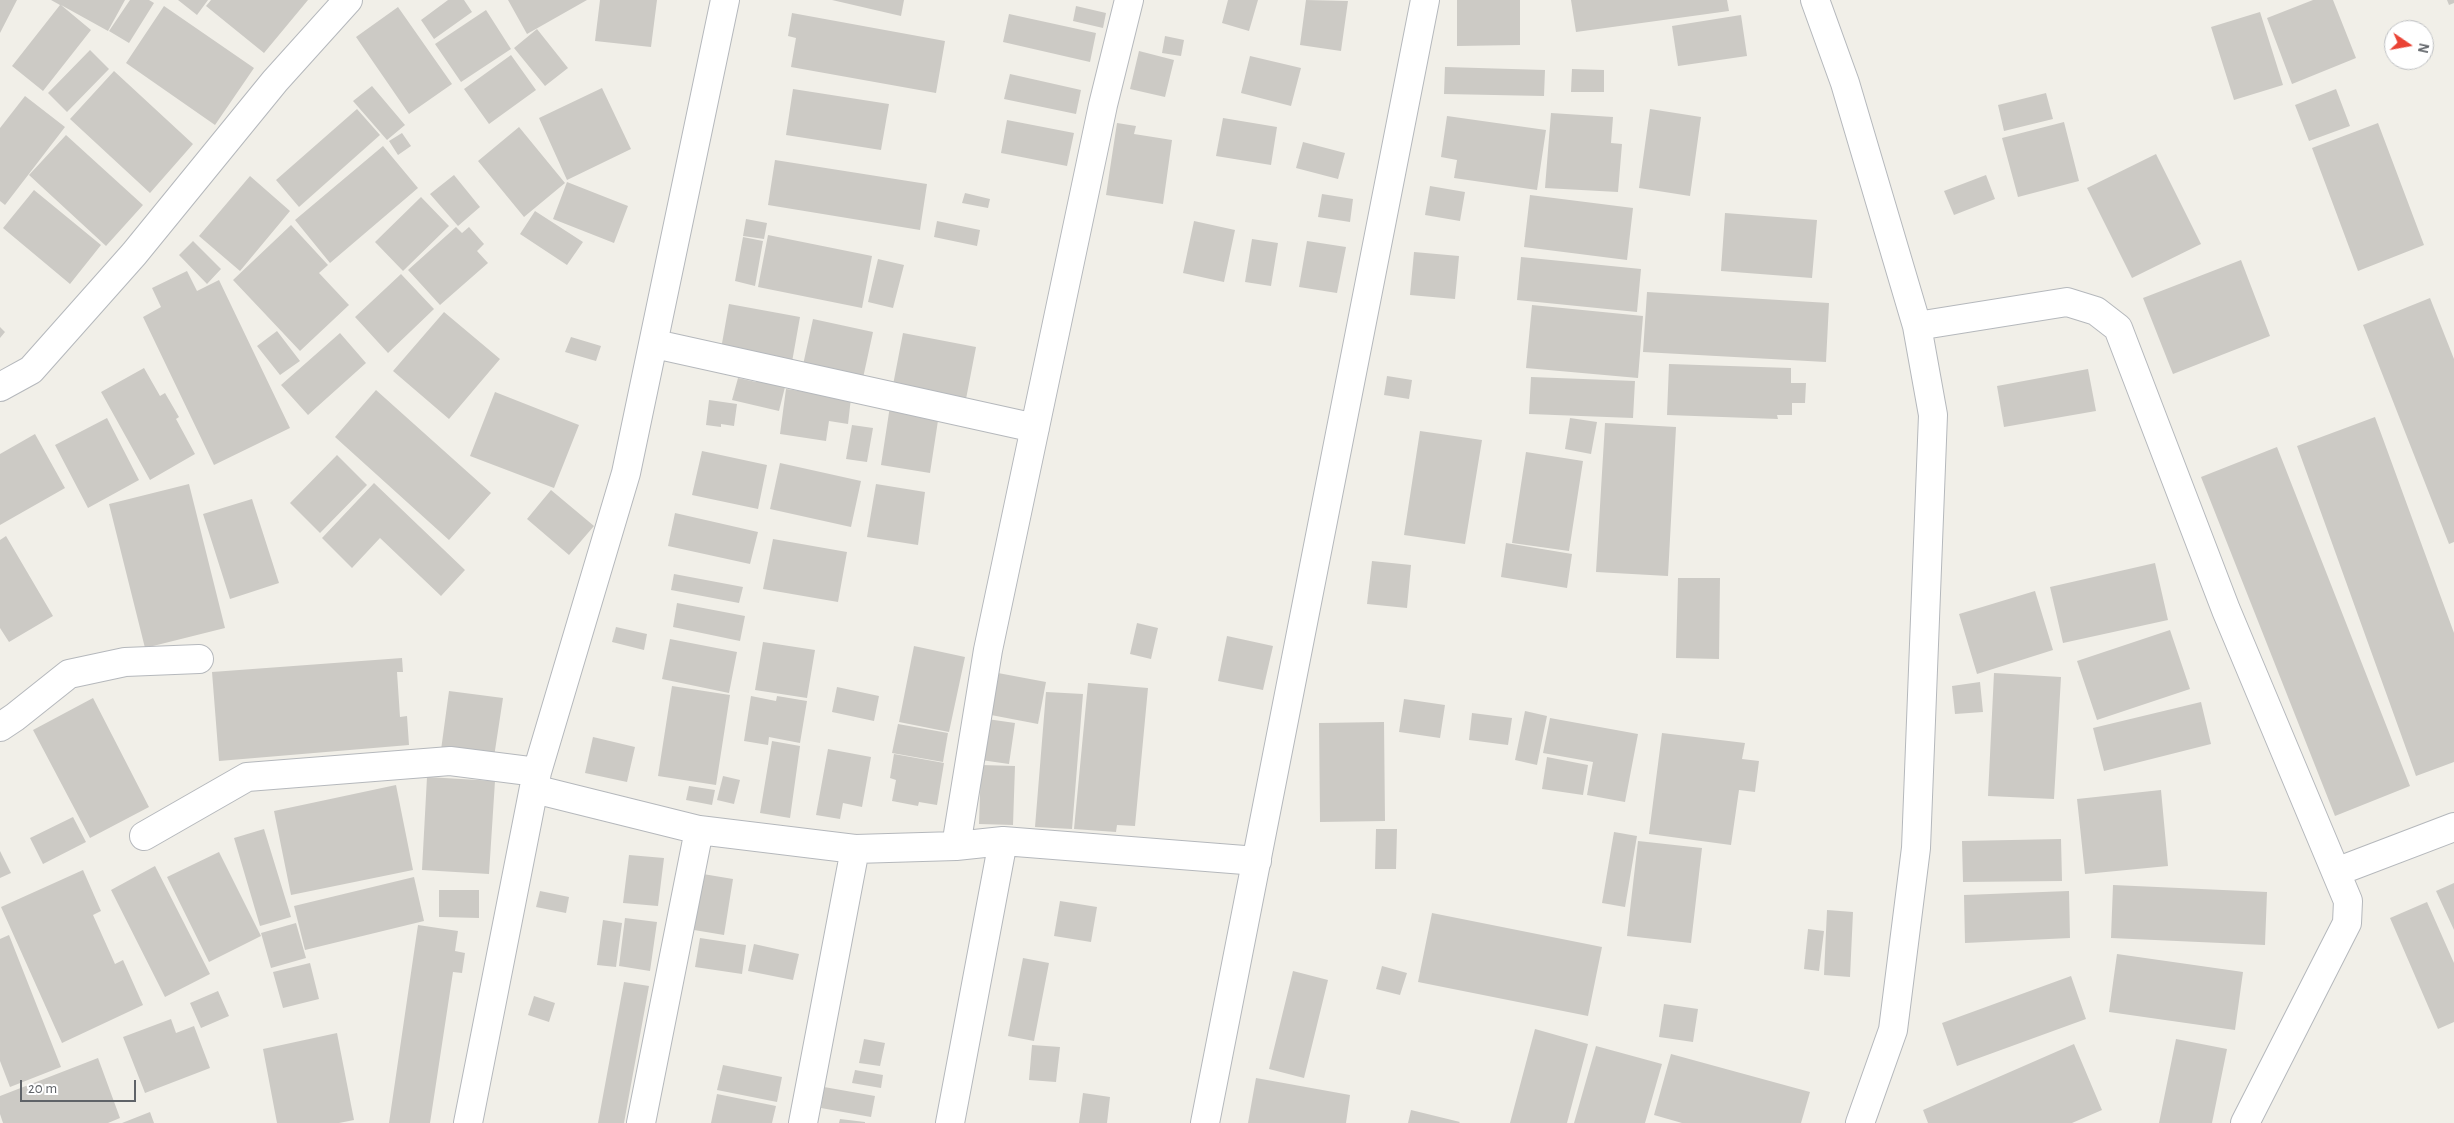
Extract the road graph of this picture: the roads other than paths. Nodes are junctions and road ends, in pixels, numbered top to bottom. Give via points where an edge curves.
1 (348, 0) edge
2 (725, 0) edge
3 (1128, 0) edge
4 (1425, 0) edge
5 (1815, 0) edge
6 (1917, 326) junction
7 (654, 344) junction
8 (0, 387) edge
9 (1034, 428) junction
10 (199, 658) dead end
11 (0, 726) edge
12 (536, 780) junction
13 (2454, 827) edge
14 (699, 830) junction
15 (144, 836) dead end
16 (1003, 841) junction
17 (956, 846) junction
18 (855, 848) junction
19 (1257, 861) junction
20 (2336, 872) junction
21 (468, 1123) edge
22 (641, 1123) edge
23 (803, 1123) edge
24 (950, 1123) edge
25 (1205, 1123) edge
26 (1860, 1123) edge
27 (2245, 1123) edge

1 - 8 street via 275,81 134,254 31,370
2 - 7 street
3 - 9 street
4 - 19 street
5 - 6 street via 1845,83
6 - 20 street via 2067,302 2096,311 2118,328 2226,610
6 - 26 street via 1933,415 1916,848 1893,1030
7 - 9 street
7 - 12 street via 626,473
9 - 17 street via 988,650
10 - 11 street via 125,662 69,674
12 - 14 street
12 - 15 street via 450,761 246,777
12 - 21 street
13 - 20 street
14 - 18 street
14 - 22 street
16 - 17 street
16 - 19 street
16 - 24 street
17 - 18 street
18 - 23 street
19 - 25 street
20 - 27 street via 2348,901 2347,923

